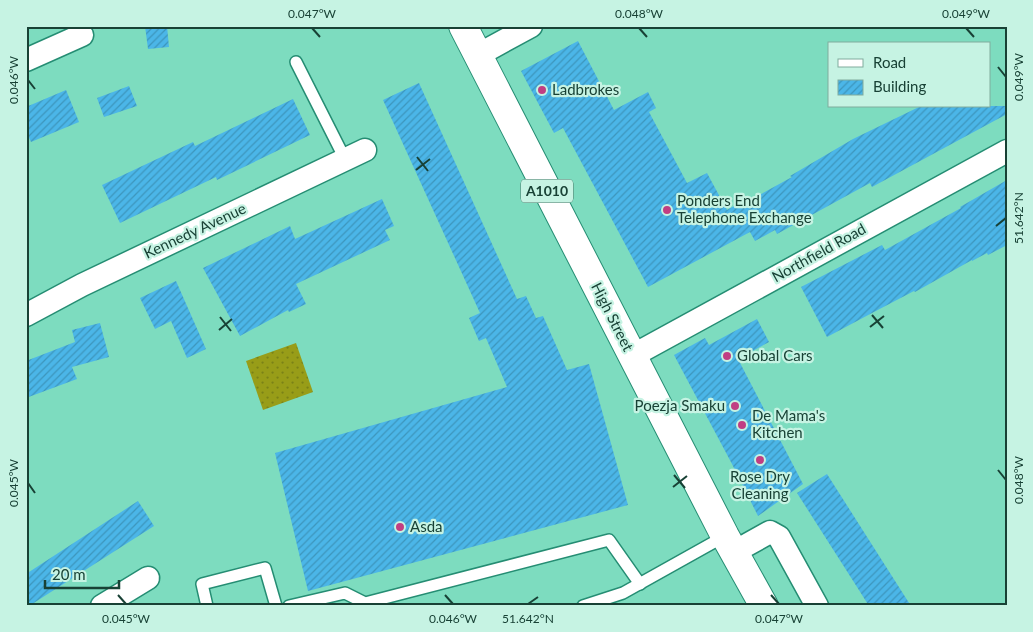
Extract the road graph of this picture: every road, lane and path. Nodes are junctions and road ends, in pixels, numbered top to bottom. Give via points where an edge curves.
1 (463, 26) edge
2 (531, 26) edge
3 (82, 35) dead end
4 (478, 55) junction
5 (26, 60) edge
6 (296, 62) dead end
7 (1007, 150) edge
8 (355, 154) joint
9 (26, 315) edge
10 (632, 356) junction
11 (730, 544) junction
12 (148, 578) dead end
13 (640, 584) junction
14 (345, 593) junction
15 (102, 606) edge
16 (207, 606) edge
17 (276, 606) edge
18 (289, 606) edge
19 (349, 606) edge
20 (583, 606) edge
21 (764, 606) edge
22 (818, 606) edge

1 - 4 main road, High Street / A1010
2 - 4 street
3 - 5 street
4 - 10 main road, High Street / A1010
6 - 8 lane
7 - 10 street, Northfield Road
8 - 9 street, Kennedy Avenue via 82,284
10 - 11 main road, High Street / A1010
11 - 13 lane
11 - 21 main road, High Street / A1010
11 - 22 street via 770,532 779,537
12 - 15 street
13 - 14 lane via 609,540 365,603
13 - 20 lane
14 - 18 lane
14 - 19 lane
16 - 17 lane via 202,584 265,568

